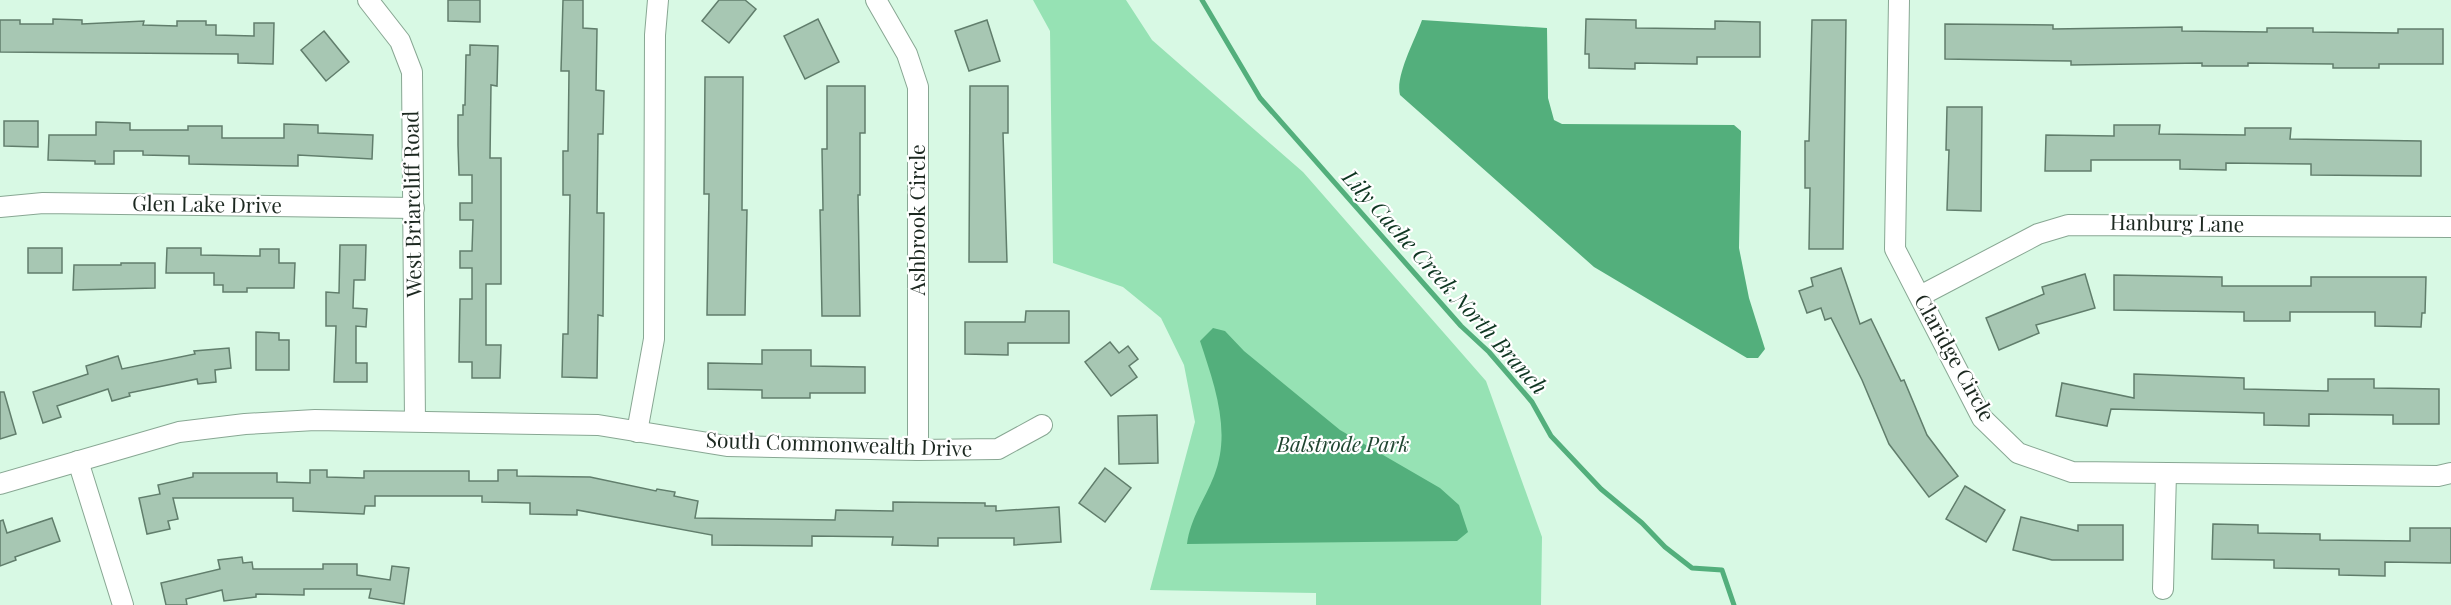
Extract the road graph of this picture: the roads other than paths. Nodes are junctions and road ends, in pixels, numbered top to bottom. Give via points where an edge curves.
1 (368, 0) edge
2 (658, 0) edge
3 (876, 0) edge
4 (1899, 0) edge
5 (0, 207) edge
6 (414, 208) junction
7 (2451, 227) edge
8 (1920, 296) junction
9 (415, 421) junction
10 (1042, 425) dead end
11 (637, 432) junction
12 (918, 450) junction
13 (78, 461) junction
14 (2451, 472) edge
15 (2166, 473) junction
16 (0, 484) edge
17 (2163, 589) dead end
18 (123, 605) edge

1 - 6 street, West Briarcliff Road via 400,41 412,72
2 - 11 street via 654,339
3 - 12 street, Ashbrook Circle via 908,54 918,87
4 - 8 street, Claridge Circle via 1895,249
5 - 6 street, Glen Lake Drive via 78,203
6 - 9 street, West Briarcliff Road
7 - 8 street, Hanburg Lane via 2068,225 2038,234
8 - 15 street, Claridge Circle via 1982,418 2018,453 2072,472
9 - 11 street, South Commonwealth Drive via 598,425
9 - 13 street, South Commonwealth Drive via 245,424 179,432
10 - 12 street, South Commonwealth Drive via 998,449
11 - 12 street, South Commonwealth Drive via 727,446
13 - 16 street, South Commonwealth Drive
13 - 18 street
14 - 15 street, Claridge Circle via 2438,476
15 - 17 street

